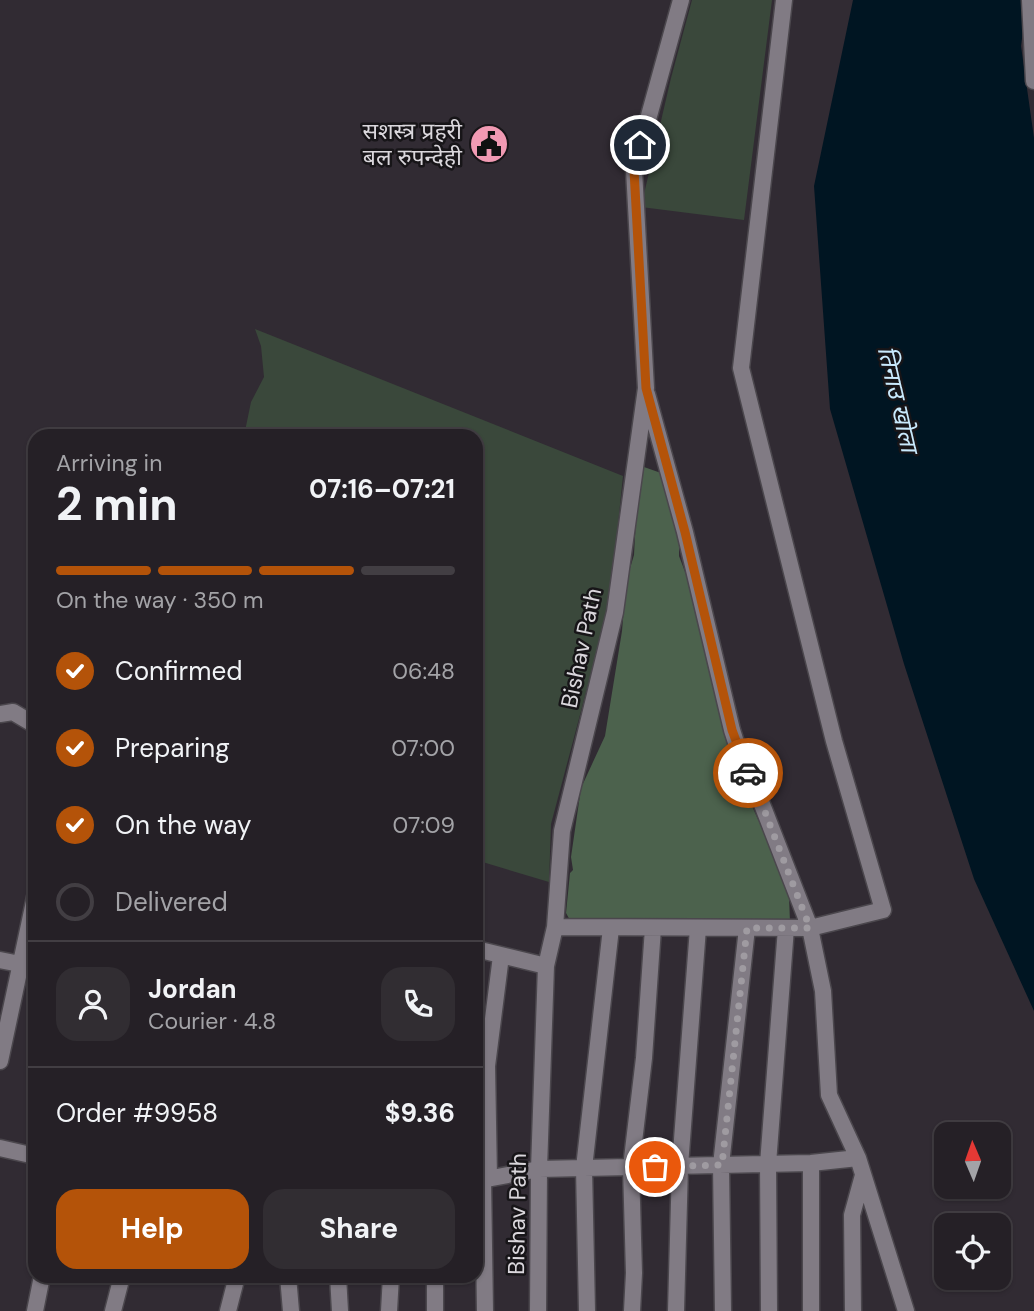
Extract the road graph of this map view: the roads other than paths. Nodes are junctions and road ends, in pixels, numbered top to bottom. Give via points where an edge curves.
1 (681, 0) edge
2 (784, 0) edge
3 (1030, 0) edge
4 (1034, 81) edge
5 (646, 388) junction
6 (0, 714) edge
7 (28, 720) edge
8 (555, 928) junction
9 (611, 928) junction
10 (653, 928) junction
11 (698, 928) junction
12 (747, 928) junction
13 (786, 928) junction
14 (810, 928) junction
15 (483, 951) edge
16 (501, 957) junction
17 (0, 960) edge
18 (28, 966) edge
19 (546, 966) junction
20 (0, 1061) edge
21 (0, 1148) edge
22 (28, 1154) edge
23 (858, 1158) junction
24 (811, 1163) junction
25 (768, 1164) junction
26 (722, 1165) junction
27 (680, 1166) junction
28 (631, 1167) junction
29 (584, 1168) junction
30 (539, 1169) junction
31 (863, 1175) junction
32 (483, 1179) edge
33 (41, 1283) edge
34 (120, 1283) edge
35 (235, 1283) edge
36 (289, 1283) edge
37 (338, 1283) edge
38 (391, 1283) edge
39 (435, 1283) edge
40 (35, 1311) edge
41 (113, 1311) edge
42 (228, 1311) edge
43 (291, 1311) edge
44 (340, 1311) edge
45 (389, 1311) edge
46 (435, 1311) edge
47 (485, 1311) edge
48 (538, 1311) edge
49 (587, 1311) edge
50 (632, 1311) edge
51 (676, 1311) edge
52 (723, 1311) edge
53 (769, 1311) edge
54 (811, 1311) edge
55 (853, 1311) edge
56 (906, 1311) edge

1 - 5 street, Bishav Path via 634,170
2 - 14 street via 741,368 834,741 883,911
3 - 4 street
5 - 8 street, Bishav Path via 615,612 562,831
5 - 14 street via 732,730
6 - 7 street via 13,712
8 - 9 street
8 - 19 street, Bishav Path
9 - 10 street
9 - 29 street
10 - 11 street
10 - 28 street
11 - 12 street
11 - 27 street
12 - 13 street
12 - 26 street
13 - 14 street
13 - 25 street
14 - 23 street via 823,991 829,1095
15 - 16 street
16 - 19 street
16 - 32 street via 487,1066
17 - 18 street
18 - 20 street
19 - 30 street, Bishav Path
21 - 22 street
23 - 24 street
23 - 31 street
24 - 25 street
24 - 54 street
25 - 26 street
25 - 53 street
26 - 27 street
26 - 52 street
27 - 28 street
27 - 51 street
28 - 29 street
28 - 50 street
29 - 30 street
29 - 49 street
30 - 32 street
30 - 48 street, Bishav Path
31 - 55 street via 852,1215
31 - 56 street
32 - 47 street
33 - 40 street
34 - 41 street
35 - 42 street
36 - 43 street
37 - 44 street
38 - 45 street
39 - 46 street

